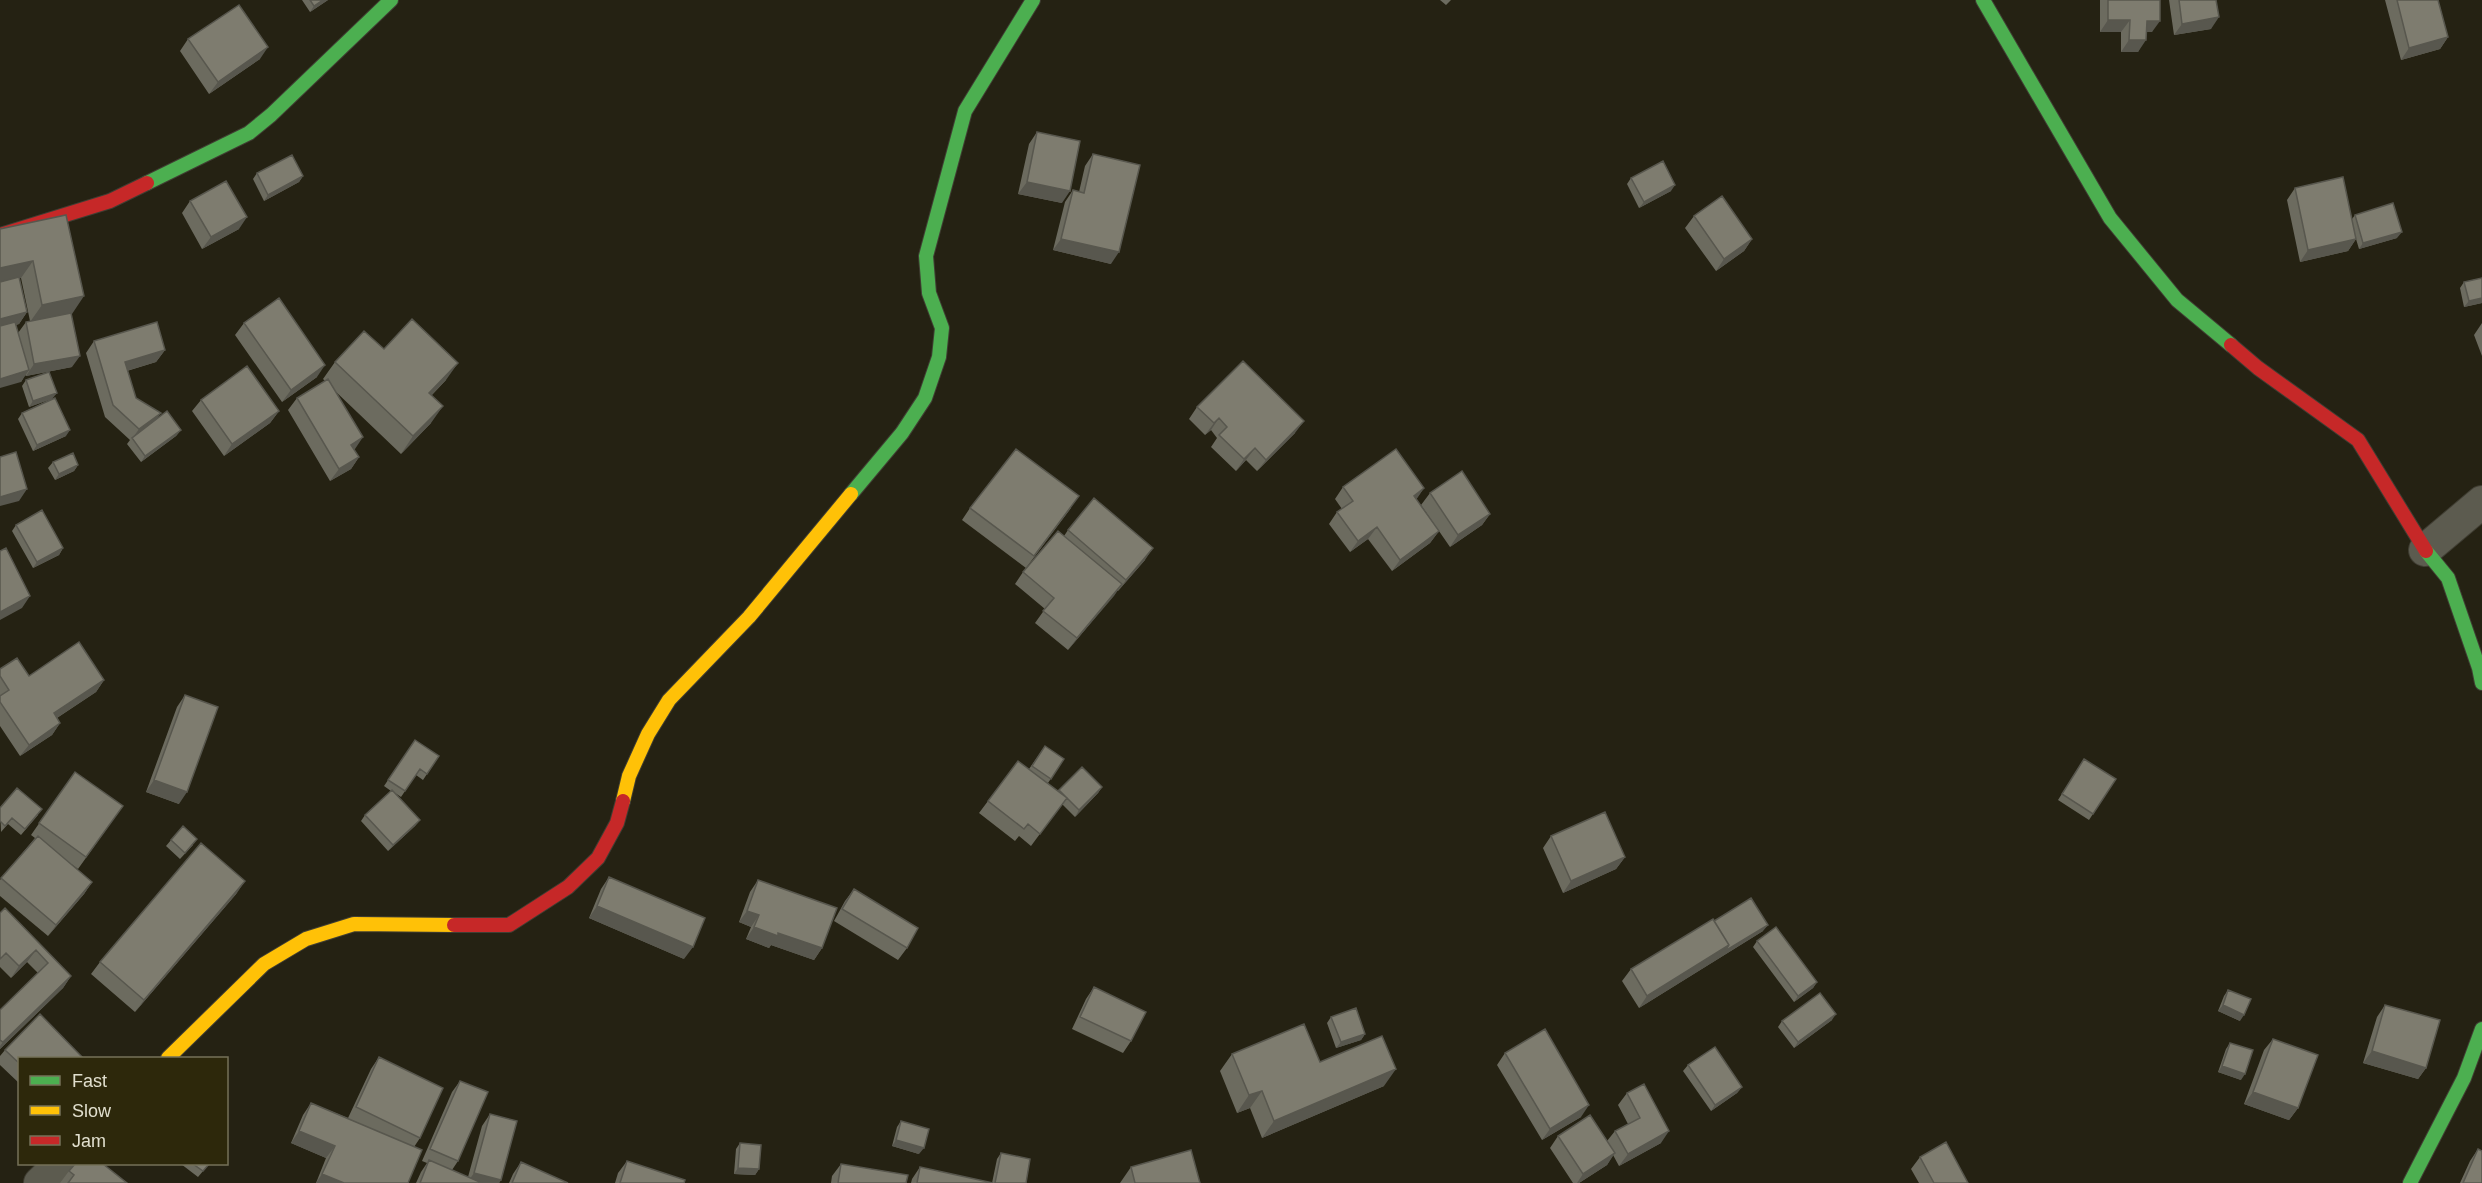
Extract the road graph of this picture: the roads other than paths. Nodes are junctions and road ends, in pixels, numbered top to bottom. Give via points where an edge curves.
1 (392, 0) edge
2 (1033, 0) edge
3 (1983, 0) edge
4 (0, 235) edge
5 (2482, 502) edge
6 (2425, 550) junction
7 (2482, 683) edge
8 (2482, 1029) edge
9 (170, 1057) edge
10 (59, 1165) edge
11 (40, 1183) edge
12 (2410, 1183) edge

1 - 4 street via 249,133 110,201
2 - 9 street via 965,111 926,256 929,293 942,327 939,357 925,398 902,433 749,617 669,700 629,776 617,823 598,858 568,887 508,925 354,924 306,939 264,964
3 - 6 street via 2110,218 2177,300 2258,368 2358,440
5 - 6 street
6 - 7 street via 2448,579
8 - 12 street via 2464,1078
10 - 11 street

